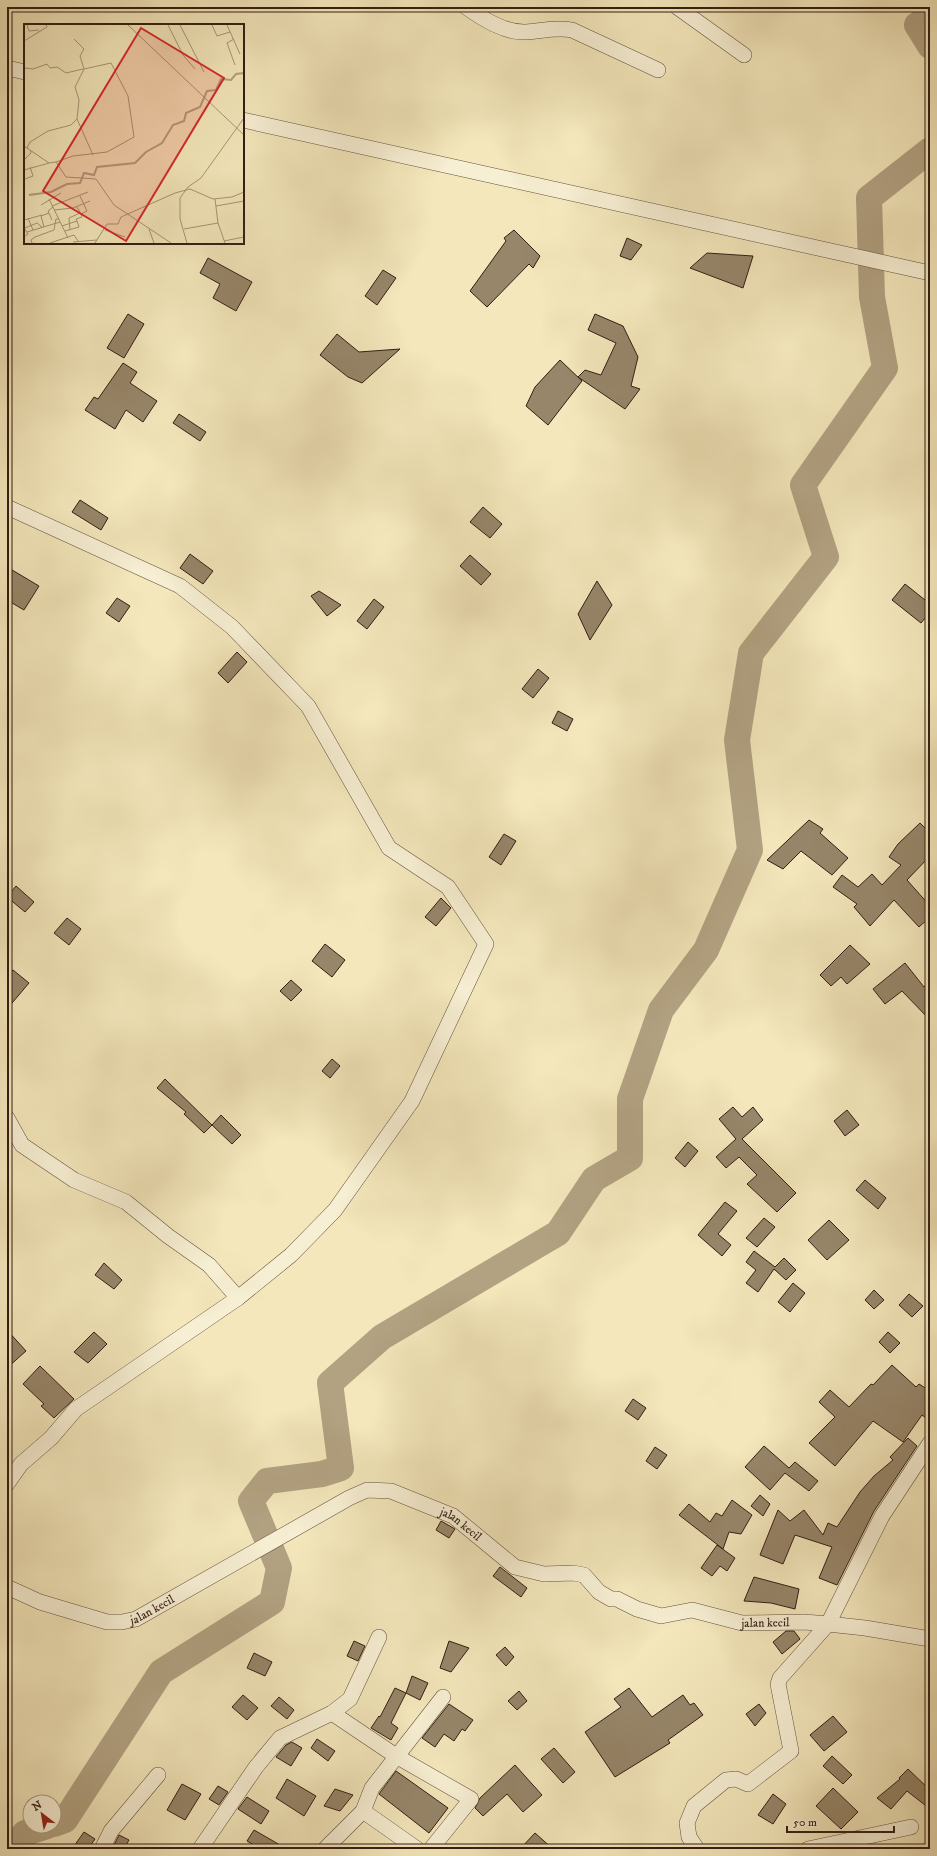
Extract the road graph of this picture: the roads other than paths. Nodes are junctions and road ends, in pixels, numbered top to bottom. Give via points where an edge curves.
1 (466, 7) edge
2 (677, 7) edge
3 (744, 55) dead end
4 (7, 68) edge
5 (658, 70) dead end
6 (24, 72) edge
7 (244, 120) edge
8 (927, 272) edge
9 (7, 507) edge
10 (7, 1118) edge
11 (238, 1298) junction
12 (930, 1443) edge
13 (7, 1484) edge
14 (7, 1587) edge
15 (828, 1624) junction
16 (379, 1637) dead end
17 (930, 1639) edge
18 (443, 1697) dead end
19 (332, 1713) junction
20 (396, 1756) junction
21 (158, 1775) dead end
22 (363, 1810) junction
23 (912, 1827) dead end
24 (834, 1846) edge
25 (414, 1848) edge
26 (102, 1849) edge
27 (200, 1849) edge
28 (325, 1849) edge
29 (431, 1849) edge
30 (698, 1849) edge
31 (808, 1849) edge

1 - 5 street via 484,20 524,32 558,28 572,30
2 - 3 street
4 - 6 street
7 - 8 street
9 - 11 street via 180,586 232,627 308,706 389,848 448,888 486,944 412,1100 335,1210 291,1256
10 - 11 street via 22,1145 74,1180 126,1202 209,1265
11 - 13 street via 76,1409 51,1438 21,1464
12 - 15 street via 882,1516
14 - 15 street, jalan kecil via 40,1602 107,1622 136,1619 320,1514 367,1490 381,1490 391,1491 453,1516 515,1567 544,1574 584,1575 598,1592 637,1609 661,1616 692,1610 742,1622
15 - 17 street, jalan kecil
15 - 30 street via 780,1678 778,1684 791,1751 748,1784 736,1779 726,1780 694,1806 687,1823 690,1837
16 - 19 street via 350,1699
18 - 20 street
19 - 20 street
19 - 27 street via 280,1738 256,1767
20 - 22 street via 372,1788
20 - 29 street via 471,1799
21 - 26 street via 111,1831
22 - 25 street
22 - 28 street
23 - 24 street
24 - 31 street

